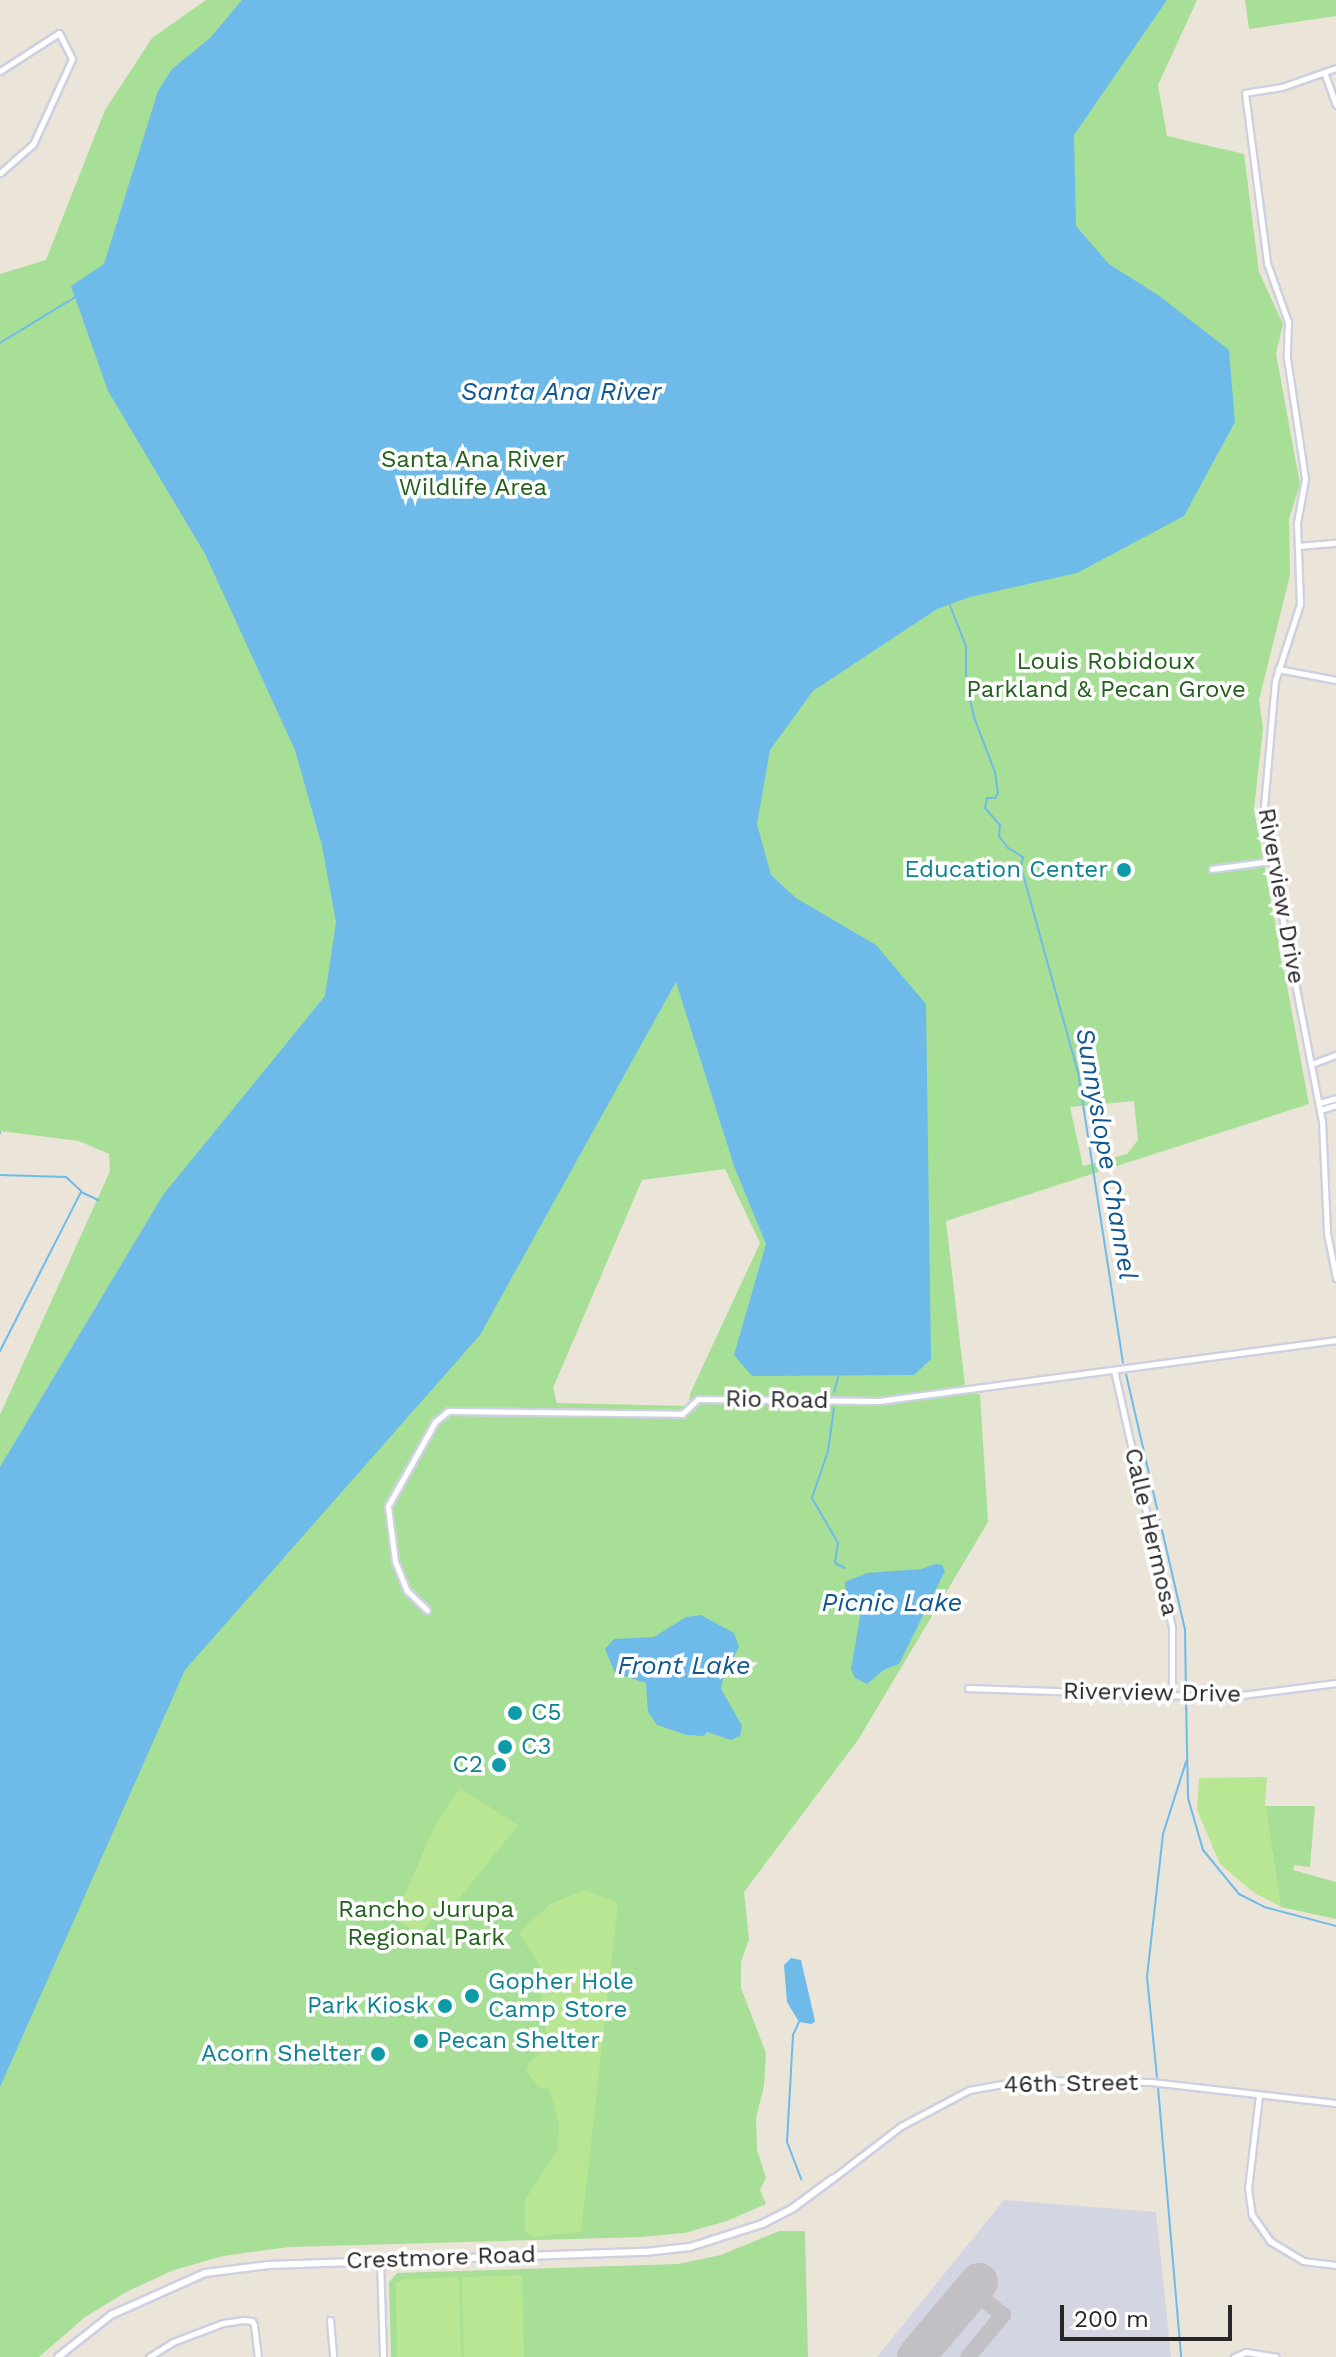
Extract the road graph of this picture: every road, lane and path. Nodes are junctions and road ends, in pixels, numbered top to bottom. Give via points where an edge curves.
1 (1336, 68) edge
2 (0, 71) edge
3 (1324, 72) junction
4 (1336, 105) edge
5 (0, 173) edge
6 (1336, 543) edge
7 (1298, 546) junction
8 (1278, 669) junction
9 (1336, 680) edge
10 (1271, 861) junction
11 (1212, 869) dead end
12 (1336, 1055) edge
13 (1312, 1064) junction
14 (1336, 1098) edge
15 (1336, 1105) edge
16 (1320, 1106) junction
17 (1336, 1278) edge
18 (1336, 1340) edge
19 (1117, 1370) junction
20 (427, 1610) dead end
21 (1336, 1683) edge
22 (968, 1688) dead end
23 (1172, 1696) junction
24 (1259, 2095) junction
25 (1336, 2103) edge
26 (832, 2179) joint
27 (380, 2259) junction
28 (1336, 2265) edge
29 (330, 2320) dead end
30 (58, 2357) edge
31 (149, 2357) edge
32 (258, 2357) edge
33 (333, 2357) edge
34 (383, 2357) edge
35 (1234, 2357) edge
36 (1276, 2357) edge

1 - 3 street
2 - 5 street via 59,33 72,59 33,144
3 - 4 street
3 - 7 street, Riverview Drive via 1245,93 1267,263 1288,322 1287,358 1305,479
6 - 7 street
7 - 8 street, Riverview Drive via 1298,617
8 - 9 street
8 - 10 street, Riverview Drive via 1263,802
10 - 11 street
10 - 13 street, Riverview Drive
12 - 13 street
13 - 16 street, Riverview Drive
14 - 16 street
15 - 16 street
16 - 17 street, Riverview Drive via 1327,1233
18 - 19 street, Rio Road
19 - 20 street, Rio Road via 879,1401 698,1399 682,1414 448,1411 435,1422 388,1506 395,1561 407,1591
19 - 23 street, Calle Hermosa via 1172,1627
21 - 23 street, Riverview Drive via 1248,1696
22 - 23 street, Riverview Drive
24 - 25 street, 46th Street
24 - 26 street, 46th Street via 1153,2082 1024,2080 969,2090 901,2126
24 - 28 street via 1248,2188 1252,2215 1270,2241 1303,2261
26 - 27 street, Crestmore Road via 762,2224 690,2247
27 - 30 street, Crestmore Road via 205,2273 111,2315
27 - 34 street
29 - 33 street
31 - 32 street via 223,2323 252,2321
35 - 36 street via 1246,2352

